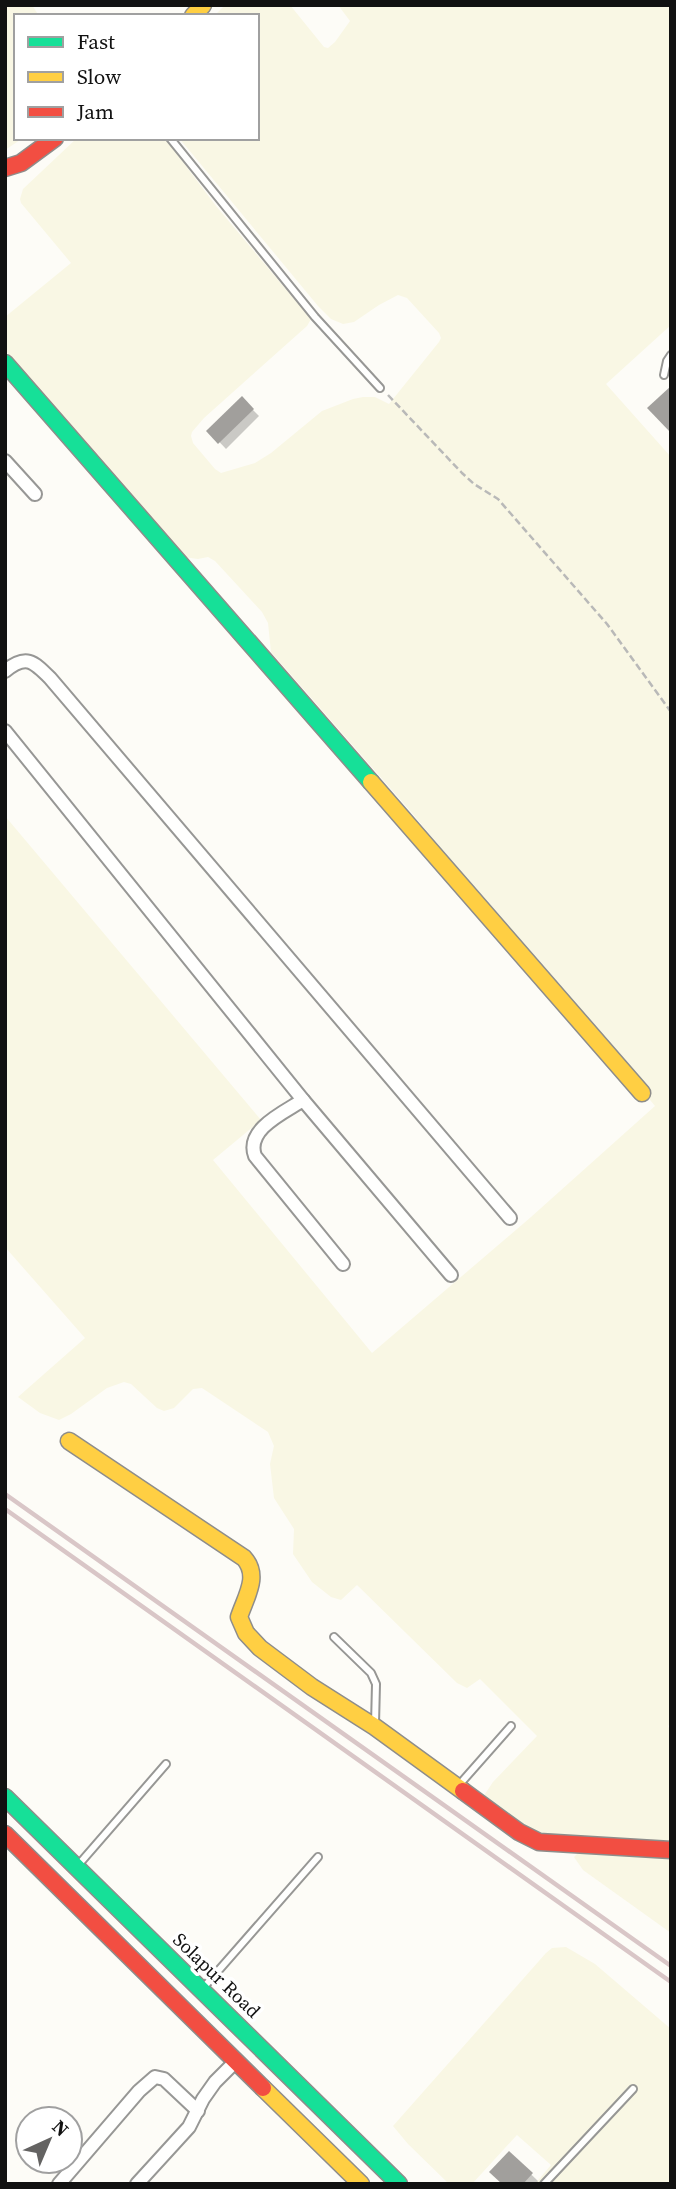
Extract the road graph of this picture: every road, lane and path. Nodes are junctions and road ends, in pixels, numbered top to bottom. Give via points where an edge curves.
1 (52, 140) edge
2 (172, 140) edge
3 (5, 168) edge
4 (671, 355) edge
5 (5, 363) edge
6 (664, 375) dead end
7 (380, 388) joint
8 (5, 461) edge
9 (35, 494) dead end
10 (5, 671) edge
11 (671, 712) edge
12 (5, 731) edge
13 (642, 1093) dead end
14 (303, 1100) junction
15 (510, 1218) dead end
16 (343, 1264) dead end
17 (451, 1275) dead end
18 (69, 1441) dead end
19 (334, 1637) dead end
20 (511, 1726) dead end
21 (375, 1727) junction
22 (166, 1764) dead end
23 (457, 1787) junction
24 (5, 1797) edge
25 (5, 1834) edge
26 (671, 1850) edge
27 (318, 1857) dead end
28 (76, 1867) junction
29 (202, 1990) junction
30 (236, 2061) junction
31 (632, 2089) dead end
32 (198, 2111) junction
33 (59, 2184) edge
34 (137, 2184) edge
35 (361, 2184) edge
36 (399, 2184) edge
37 (544, 2184) edge

1 - 3 main road via 21,163
2 - 7 lane via 315,317
4 - 6 lane
5 - 13 main road
7 - 11 path via 462,473 498,499 607,624
8 - 9 street
10 - 15 street via 26,660 50,678
12 - 14 street
14 - 16 street via 266,1125 252,1147
14 - 17 street
18 - 21 main road via 244,1558 253,1577 239,1617 246,1633 312,1687
19 - 21 lane via 371,1673 376,1684
20 - 23 lane
21 - 23 main road
22 - 28 lane
23 - 26 main road via 539,1842
24 - 28 main road, Solapur Road
25 - 30 main road
27 - 29 lane
28 - 29 main road, Solapur Road
29 - 36 main road, Solapur Road
30 - 32 street via 215,2082
30 - 35 main road
31 - 37 lane
32 - 33 street via 164,2079 155,2077
32 - 34 street

